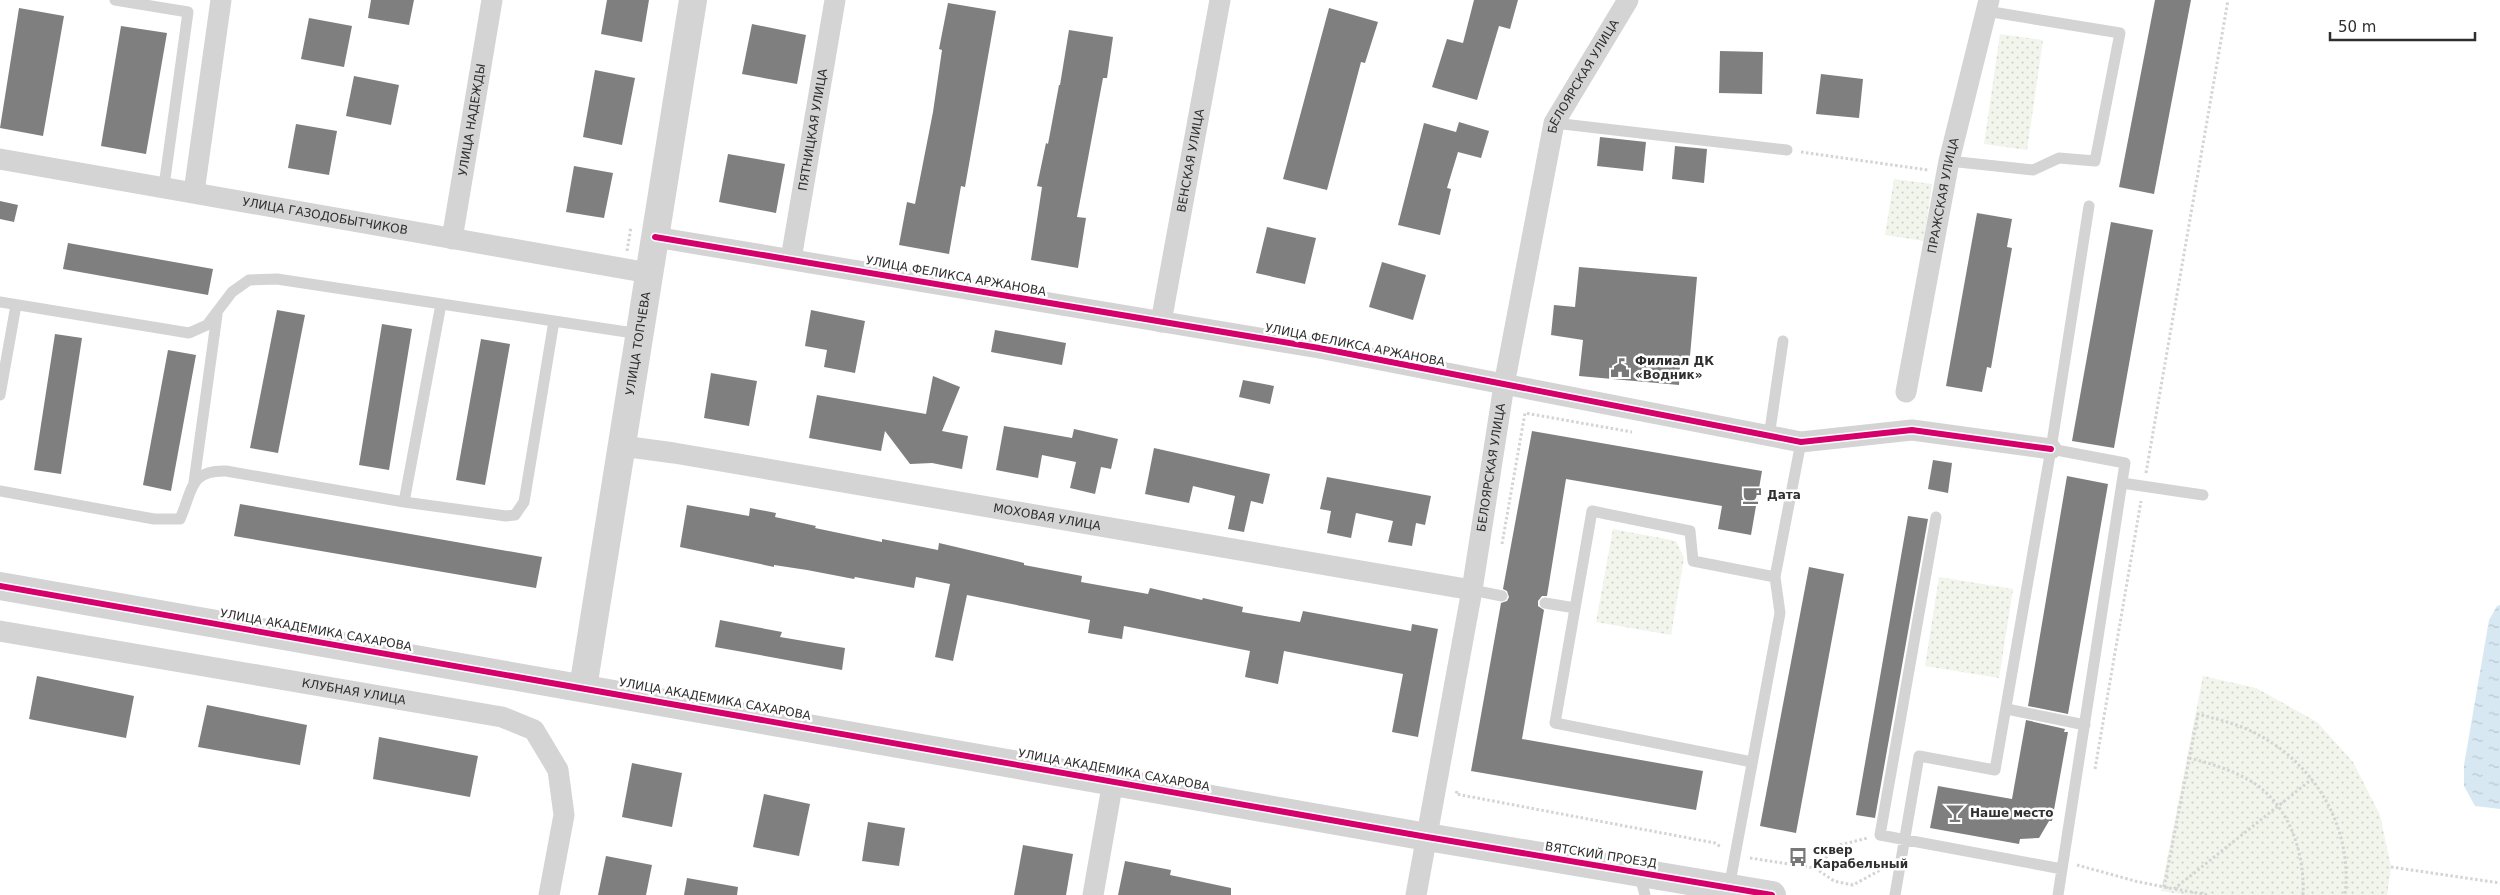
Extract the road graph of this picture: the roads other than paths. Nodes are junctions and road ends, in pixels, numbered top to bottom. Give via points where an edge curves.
1 (115, 0) edge
2 (235, 0) edge
3 (492, 0) edge
4 (693, 0) edge
5 (835, 0) edge
6 (1220, 0) edge
7 (1628, 0) edge
8 (1987, 6) edge
9 (220, 8) edge
10 (1554, 123) junction
11 (1786, 150) road end
12 (0, 158) edge
13 (1947, 167) junction
14 (164, 186) junction
15 (194, 192) junction
16 (2089, 206) dead end
17 (655, 237) junction
18 (452, 239) junction
19 (791, 259) junction
20 (649, 273) junction
21 (0, 302) edge
22 (441, 304) junction
23 (16, 305) junction
24 (216, 315) junction
25 (554, 321) junction
26 (1161, 322) junction
27 (640, 334) junction
28 (1783, 341) dead end
29 (1504, 385) junction
30 (1906, 392) dead end
31 (0, 395) edge
32 (1769, 437) junction
33 (1801, 442) junction
34 (622, 446) junction
35 (2051, 450) junction
36 (194, 482) junction
37 (2122, 483) junction
38 (0, 491) edge
39 (2203, 495) dead end
40 (404, 502) junction
41 (1936, 517) dead end
42 (1776, 577) junction
43 (0, 586) edge
44 (1472, 590) junction
45 (1502, 596) dead end
46 (1545, 603) dead end
47 (1575, 608) junction
48 (0, 630) edge
49 (583, 688) junction
50 (2007, 709) junction
51 (2085, 725) junction
52 (1752, 762) junction
53 (1113, 781) junction
54 (1427, 837) junction
55 (1904, 841) junction
56 (2062, 869) junction
57 (1642, 883) edge
58 (1729, 888) junction
59 (549, 895) edge
60 (1093, 895) edge
61 (1416, 895) edge
62 (1767, 895) edge
63 (1895, 895) edge
64 (2058, 895) edge

1 - 14 lane via 188,12
2 - 9 street
3 - 18 street, УЛИЦА НАДЕЖДЫ
4 - 17 street, УЛИЦА ТОПЧЕВА
5 - 19 street, ПЯТНИЦКАЯ УЛИЦА
6 - 26 street, ВЕНСКАЯ УЛИЦА
7 - 10 street, БЕЛОЯРСКАЯ УЛИЦА
8 - 13 street, ПРАЖСКАЯ УЛИЦА
8 - 13 lane via 2120,33 2095,162 2059,158 2033,170
9 - 15 street
10 - 11 lane
10 - 29 street, БЕЛОЯРСКАЯ УЛИЦА
12 - 14 street, УЛИЦА ГАЗОДОБЫТЧИКОВ
13 - 30 street, ПРАЖСКАЯ УЛИЦА
14 - 15 street, УЛИЦА ГАЗОДОБЫТЧИКОВ
15 - 18 street, УЛИЦА ГАЗОДОБЫТЧИКОВ
16 - 35 lane
17 - 19 street, УЛИЦА ФЕЛИКСА АРЖАНОВА
17 - 20 street, УЛИЦА ТОПЧЕВА
18 - 20 street, УЛИЦА ГАЗОДОБЫТЧИКОВ
19 - 26 street, УЛИЦА ФЕЛИКСА АРЖАНОВА
20 - 27 street, УЛИЦА ТОПЧЕВА
21 - 23 lane
22 - 24 lane via 276,279 248,280 232,292
22 - 25 lane
22 - 40 lane
23 - 24 lane via 190,333 207,325
23 - 31 lane
24 - 36 lane
25 - 27 lane
25 - 40 lane via 521,510 506,516
26 - 29 street, УЛИЦА ФЕЛИКСА АРЖАНОВА via 1319,348
27 - 34 street, УЛИЦА ТОПЧЕВА
28 - 32 lane
29 - 32 street, УЛИЦА ФЕЛИКСА АРЖАНОВА
29 - 44 street, БЕЛОЯРСКАЯ УЛИЦА
32 - 33 street, УЛИЦА ФЕЛИКСА АРЖАНОВА
33 - 35 street, УЛИЦА ФЕЛИКСА АРЖАНОВА via 1912,430
33 - 42 lane
34 - 44 street, МОХОВАЯ УЛИЦА
34 - 49 street, УЛИЦА ТОПЧЕВА
35 - 37 lane via 2125,463
35 - 50 lane
36 - 38 lane via 180,518 154,519
36 - 40 lane via 210,470 226,471
37 - 39 lane
37 - 51 lane
41 - 55 lane via 1880,835
42 - 47 lane via 1694,561 1690,532 1592,511
42 - 52 lane via 1780,613
43 - 49 street, УЛИЦА АКАДЕМИКА САХАРОВА
44 - 45 lane
44 - 54 street, БЕЛОЯРСКАЯ УЛИЦА
46 - 47 lane
47 - 52 lane via 1555,723
48 - 59 street, КЛУБНАЯ УЛИЦА via 502,718 534,730 558,770 564,815
49 - 53 street, УЛИЦА АКАДЕМИКА САХАРОВА
50 - 51 lane
50 - 55 lane via 1995,770 1919,756
51 - 56 lane
52 - 58 lane
53 - 54 street, УЛИЦА АКАДЕМИКА САХАРОВА
53 - 60 street
54 - 57 street, ВЯТСКИЙ ПРОЕЗД
54 - 61 street, БЕЛОЯРСКАЯ УЛИЦА
55 - 56 lane
55 - 63 lane
56 - 64 lane
57 - 58 street, ВЯТСКИЙ ПРОЕЗД
58 - 62 street, ВЯТСКИЙ ПРОЕЗД

